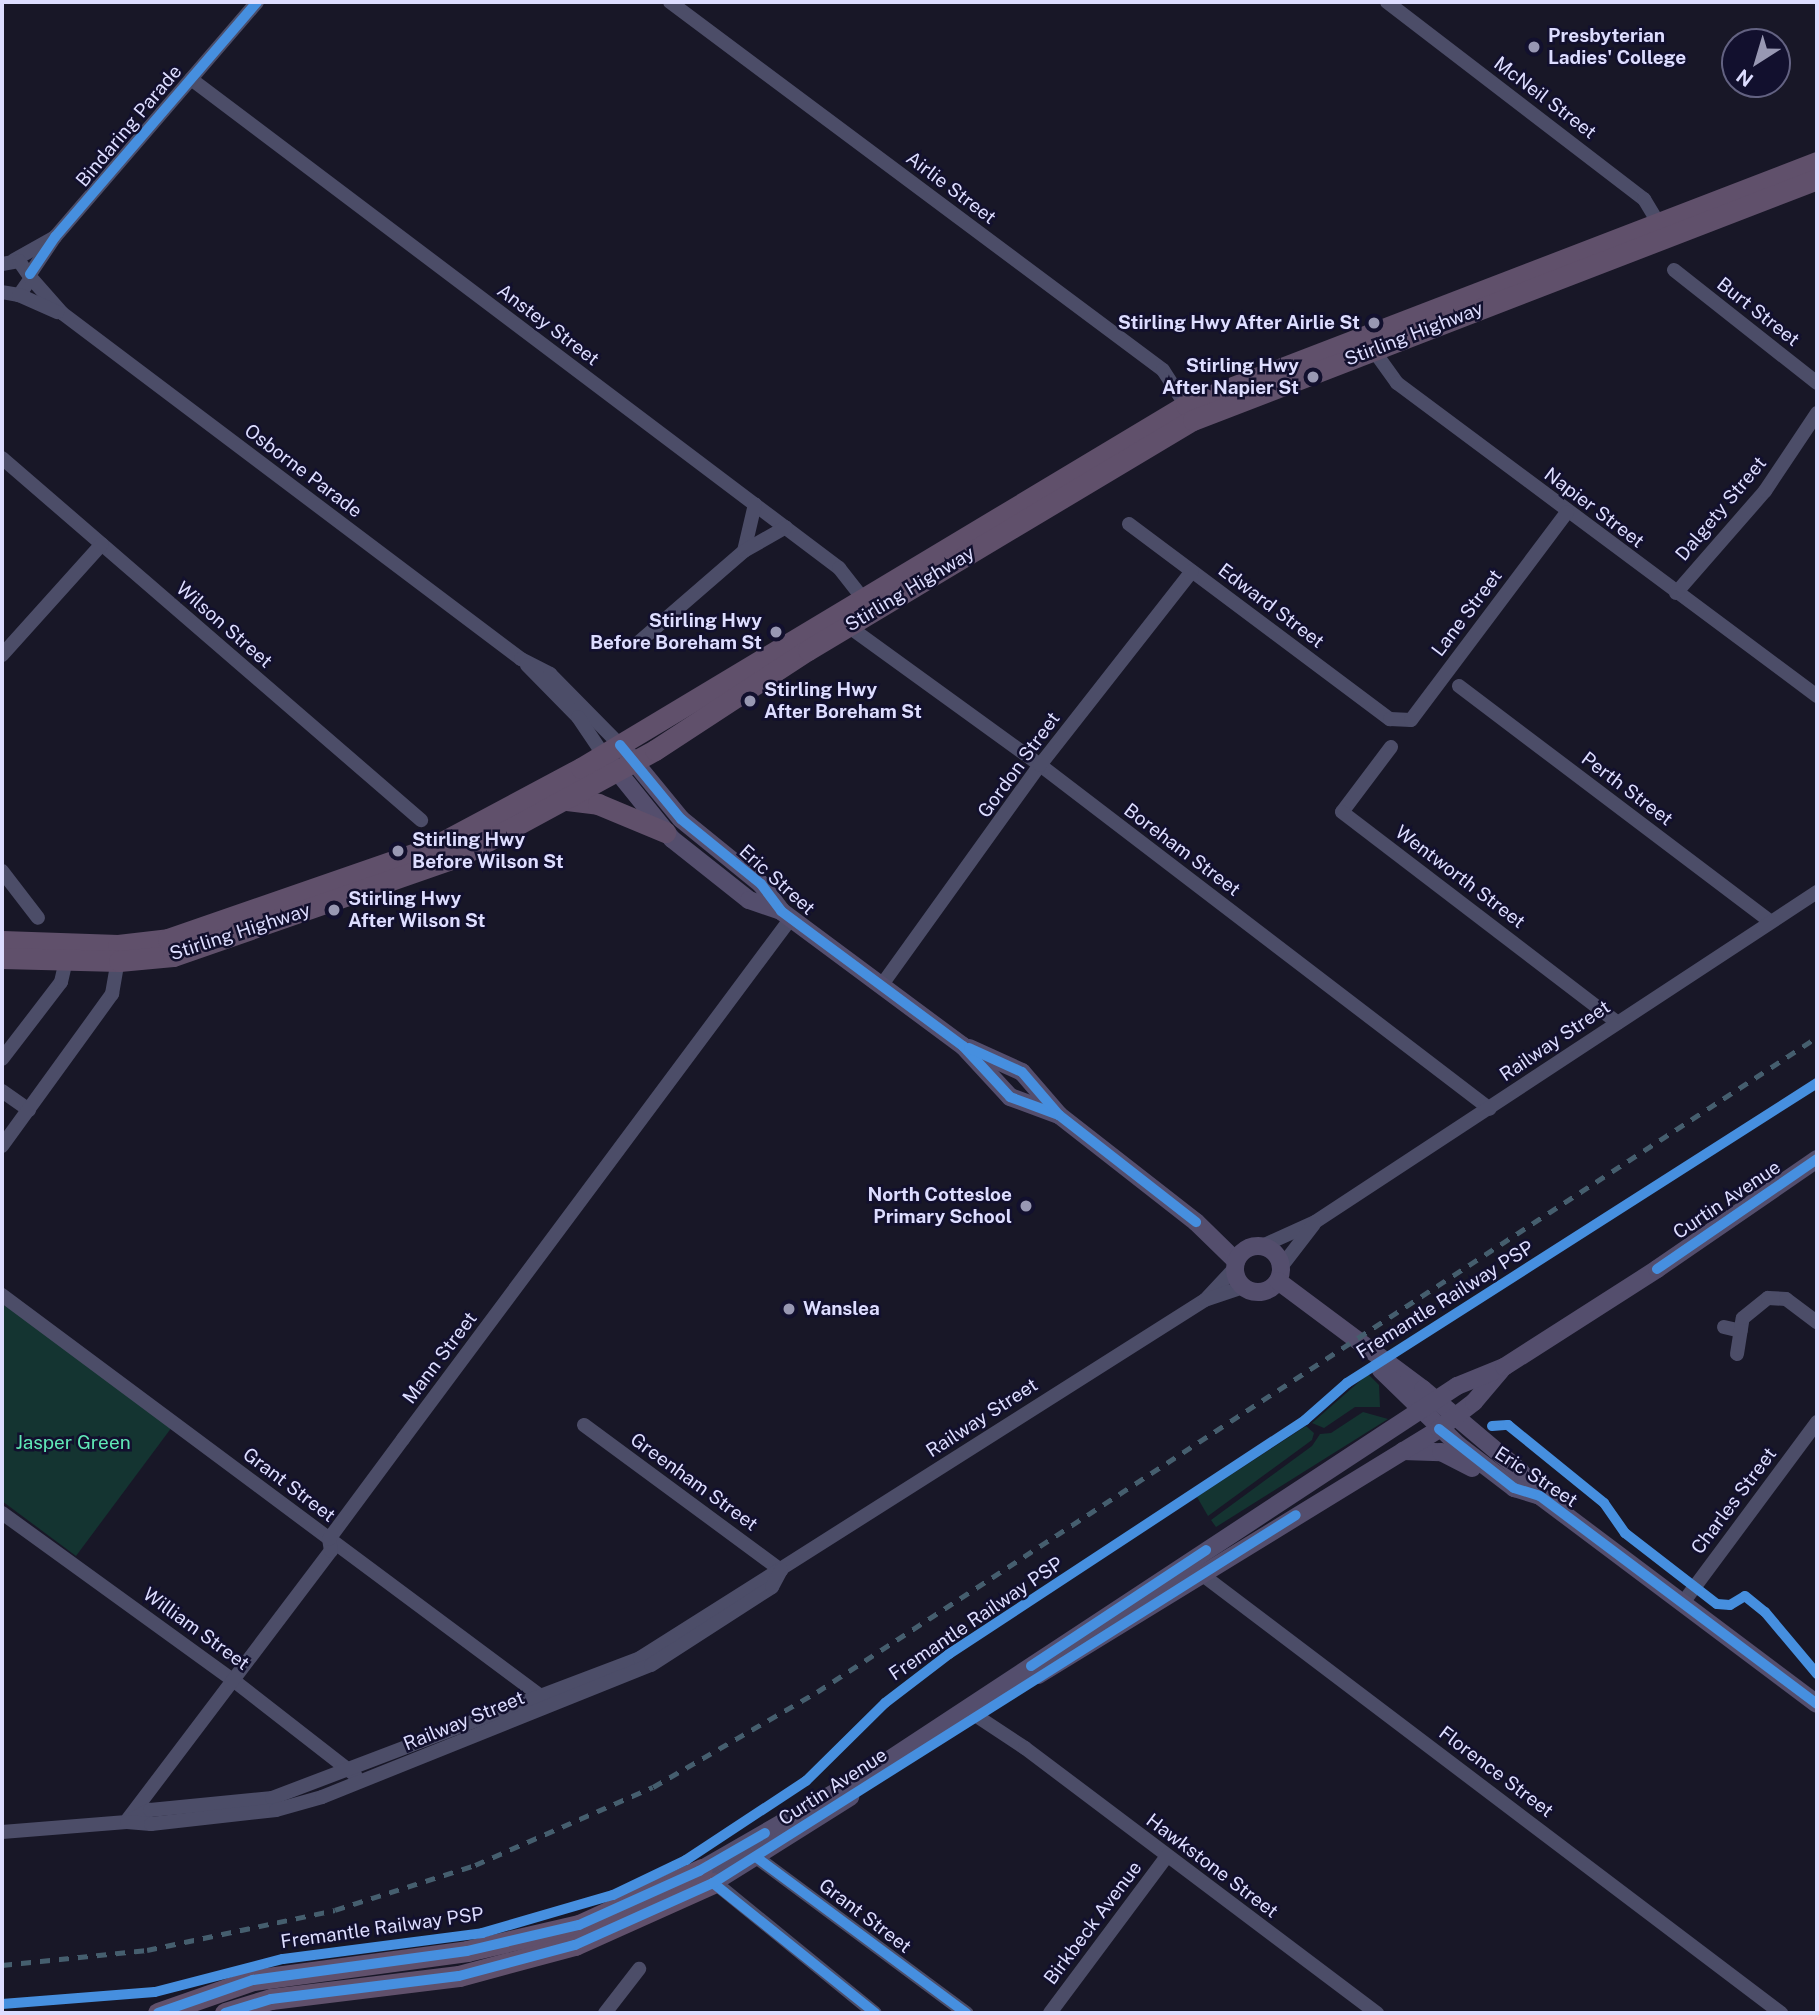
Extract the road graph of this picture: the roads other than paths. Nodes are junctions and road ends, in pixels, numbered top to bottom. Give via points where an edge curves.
1 (257, 2) edge
2 (670, 2) edge
3 (1387, 2) edge
4 (191, 79) junction
5 (1817, 162) edge
6 (1817, 179) edge
7 (1662, 231) junction
8 (54, 237) junction
9 (8, 262) edge
10 (1674, 271) dead end
11 (30, 276) junction
12 (7, 294) edge
13 (62, 313) junction
14 (1369, 343) junction
15 (1817, 383) edge
16 (1190, 412) junction
17 (1817, 413) edge
18 (2, 458) edge
19 (755, 504) junction
20 (1567, 512) junction
21 (1129, 524) dead end
22 (786, 527) junction
23 (102, 544) junction
24 (744, 551) junction
25 (1192, 571) junction
26 (1676, 593) junction
27 (868, 605) junction
28 (855, 631) junction
29 (639, 642) dead end
30 (2, 655) edge
31 (1459, 686) dead end
32 (1817, 696) edge
33 (1390, 719) joint
34 (1391, 747) dead end
35 (611, 750) junction
36 (1040, 765) junction
37 (626, 766) junction
38 (567, 800) junction
39 (421, 820) dead end
40 (665, 832) junction
41 (2, 870) edge
42 (1817, 892) edge
43 (786, 914) junction
44 (38, 918) dead end
45 (1771, 922) junction
46 (2, 942) edge
47 (68, 952) junction
48 (118, 953) junction
49 (2, 958) edge
50 (881, 986) junction
51 (1618, 1023) junction
52 (963, 1046) junction
53 (2, 1059) edge
54 (2, 1091) edge
55 (1490, 1109) junction
56 (29, 1110) junction
57 (1059, 1115) junction
58 (2, 1146) edge
59 (1816, 1163) edge
60 (1315, 1223) junction
61 (1244, 1256) junction
62 (1277, 1279) junction
63 (1243, 1287) junction
64 (2, 1295) edge
65 (1205, 1300) junction
66 (1817, 1322) edge
67 (1724, 1327) dead end
68 (1741, 1331) junction
69 (1737, 1354) dead end
70 (1504, 1367) junction
71 (1387, 1370) junction
72 (1437, 1401) junction
73 (1422, 1412) junction
74 (1455, 1417) junction
75 (1817, 1422) edge
76 (584, 1425) dead end
77 (1439, 1429) junction
78 (1402, 1451) junction
79 (1505, 1481) junction
80 (1540, 1496) junction
81 (2, 1513) edge
82 (329, 1539) junction
83 (1193, 1567) junction
84 (781, 1570) junction
85 (1682, 1604) junction
86 (233, 1680) junction
87 (547, 1701) junction
88 (1817, 1704) edge
89 (976, 1709) junction
90 (351, 1771) junction
91 (364, 1782) junction
92 (127, 1822) junction
93 (2, 1832) edge
94 (749, 1852) junction
95 (1167, 1856) junction
96 (708, 1876) junction
97 (639, 1969) dead end
98 (158, 2013) edge
99 (225, 2013) edge
100 (606, 2013) edge
101 (875, 2013) edge
102 (966, 2013) edge
103 (1050, 2013) edge
104 (1377, 2013) edge
105 (1781, 2013) edge

1 - 4 street, Bindaring Parade
2 - 16 street, Airlie Street via 1157,365
3 - 7 street, McNeil Street via 1644,199
4 - 8 street, Bindaring Parade
4 - 19 street, Anstey Street
5 - 7 highway, Stirling Highway
6 - 7 highway, Stirling Highway
7 - 14 highway, Stirling Highway
8 - 9 street, Bindaring Parade
8 - 11 street, Bindaring Parade
9 - 11 street, Osborne Parade via 24,264
10 - 15 street, Burt Street
11 - 12 street, Bindaring Parade
11 - 13 street, Osborne Parade
12 - 13 street, Osborne Parade
13 - 35 street, Osborne Parade via 522,659 559,681
14 - 16 highway, Stirling Highway
14 - 20 street, Napier Street via 1396,383
16 - 27 highway, Stirling Highway
17 - 26 street, Dalgety Street via 1765,491
18 - 23 street, Wilson Street
19 - 22 street, Anstey Street
19 - 24 street
20 - 26 street, Napier Street
20 - 33 street, Lane Street via 1411,720
21 - 25 street, Edward Street
22 - 24 street
22 - 27 street, Anstey Street via 839,568
23 - 30 street
23 - 39 street, Wilson Street
24 - 29 street
25 - 33 street, Edward Street
25 - 36 street, Gordon Street
26 - 32 street, Napier Street
27 - 28 highway, Stirling Highway
27 - 35 highway, Stirling Highway
28 - 36 street, Boreham Street
28 - 37 highway, Stirling Highway
31 - 45 street, Perth Street
34 - 51 street, Wentworth Street via 1342,812
35 - 37 main road, Eric Street
35 - 48 highway, Stirling Highway via 431,848
36 - 50 street, Gordon Street
36 - 55 street, Boreham Street
37 - 38 highway, Stirling Highway
37 - 40 main road, Eric Street
37 - 43 main road, Eric Street via 681,819 761,884
38 - 40 highway via 598,804
38 - 48 highway, Stirling Highway via 458,857 173,956
40 - 43 main road, Eric Street via 749,900
41 - 44 street
42 - 45 street, Railway Street
43 - 50 main road, Eric Street
43 - 82 street, Mann Street
45 - 51 street, Railway Street
46 - 47 highway, Stirling Highway
47 - 48 highway, Stirling Highway
47 - 49 highway, Stirling Highway
47 - 53 street via 61,982
48 - 56 street via 112,995
50 - 52 main road, Eric Street
51 - 55 street, Railway Street
52 - 57 main road, Eric Street via 1022,1072
52 - 57 main road, Eric Street via 1010,1097
54 - 56 street
55 - 60 street, Railway Street
56 - 58 street
57 - 61 main road, Eric Street
59 - 70 main road, Curtin Avenue
60 - 61 street, Railway Street
60 - 62 street, Railway Street
61 - 62 main road, Eric Street via 1275,1253
61 - 63 main road
61 - 65 street, Railway Street
62 - 63 main road via 1260,1293
62 - 71 main road, Eric Street
63 - 65 street, Railway Street
64 - 82 street, Grant Street
65 - 84 street, Railway Street
66 - 68 street via 1777,1297 1749,1311
67 - 68 street
68 - 69 street
70 - 72 main road, Curtin Avenue via 1457,1386
70 - 74 main road, Curtin Avenue
71 - 72 main road, Eric Street
71 - 73 main road, Eric Street
72 - 73 main road, Curtin Avenue
72 - 74 main road, Eric Street
73 - 77 main road, Eric Street
73 - 83 main road, Curtin Avenue
74 - 77 main road, Curtin Avenue
74 - 80 main road, Eric Street via 1520,1471
75 - 85 street, Charles Street
76 - 84 street, Greenham Street
77 - 78 main road, Curtin Avenue
77 - 79 main road, Eric Street
78 - 79 main road via 1441,1452 1492,1483
78 - 83 main road, Curtin Avenue
79 - 80 main road, Eric Street
80 - 85 main road, Eric Street
81 - 86 street, William Street
82 - 86 street, Mann Street via 331,1551
82 - 87 street, Grant Street
83 - 89 main road, Curtin Avenue
83 - 105 street, Florence Street
84 - 87 street, Railway Street via 772,1587 651,1665
85 - 88 main road, Eric Street
86 - 90 street, William Street
86 - 92 street, Mann Street
87 - 90 street, Railway Street
87 - 91 street, Railway Street
89 - 94 main road, Curtin Avenue
89 - 95 street, Hawkstone Street
90 - 91 street, William Street
90 - 92 street, Railway Street via 272,1798 150,1810
91 - 92 street, Railway Street via 276,1810 151,1824
92 - 93 street, Railway Street
94 - 96 main road, Curtin Avenue
94 - 102 street, Grant Street
95 - 103 street, Birkbeck Avenue
95 - 104 street, Hawkstone Street
96 - 98 highway, Curtin Avenue via 579,1925 467,1951 253,1980
96 - 99 highway, Curtin Avenue via 575,1945 459,1976 271,1999
96 - 101 street
97 - 100 street

